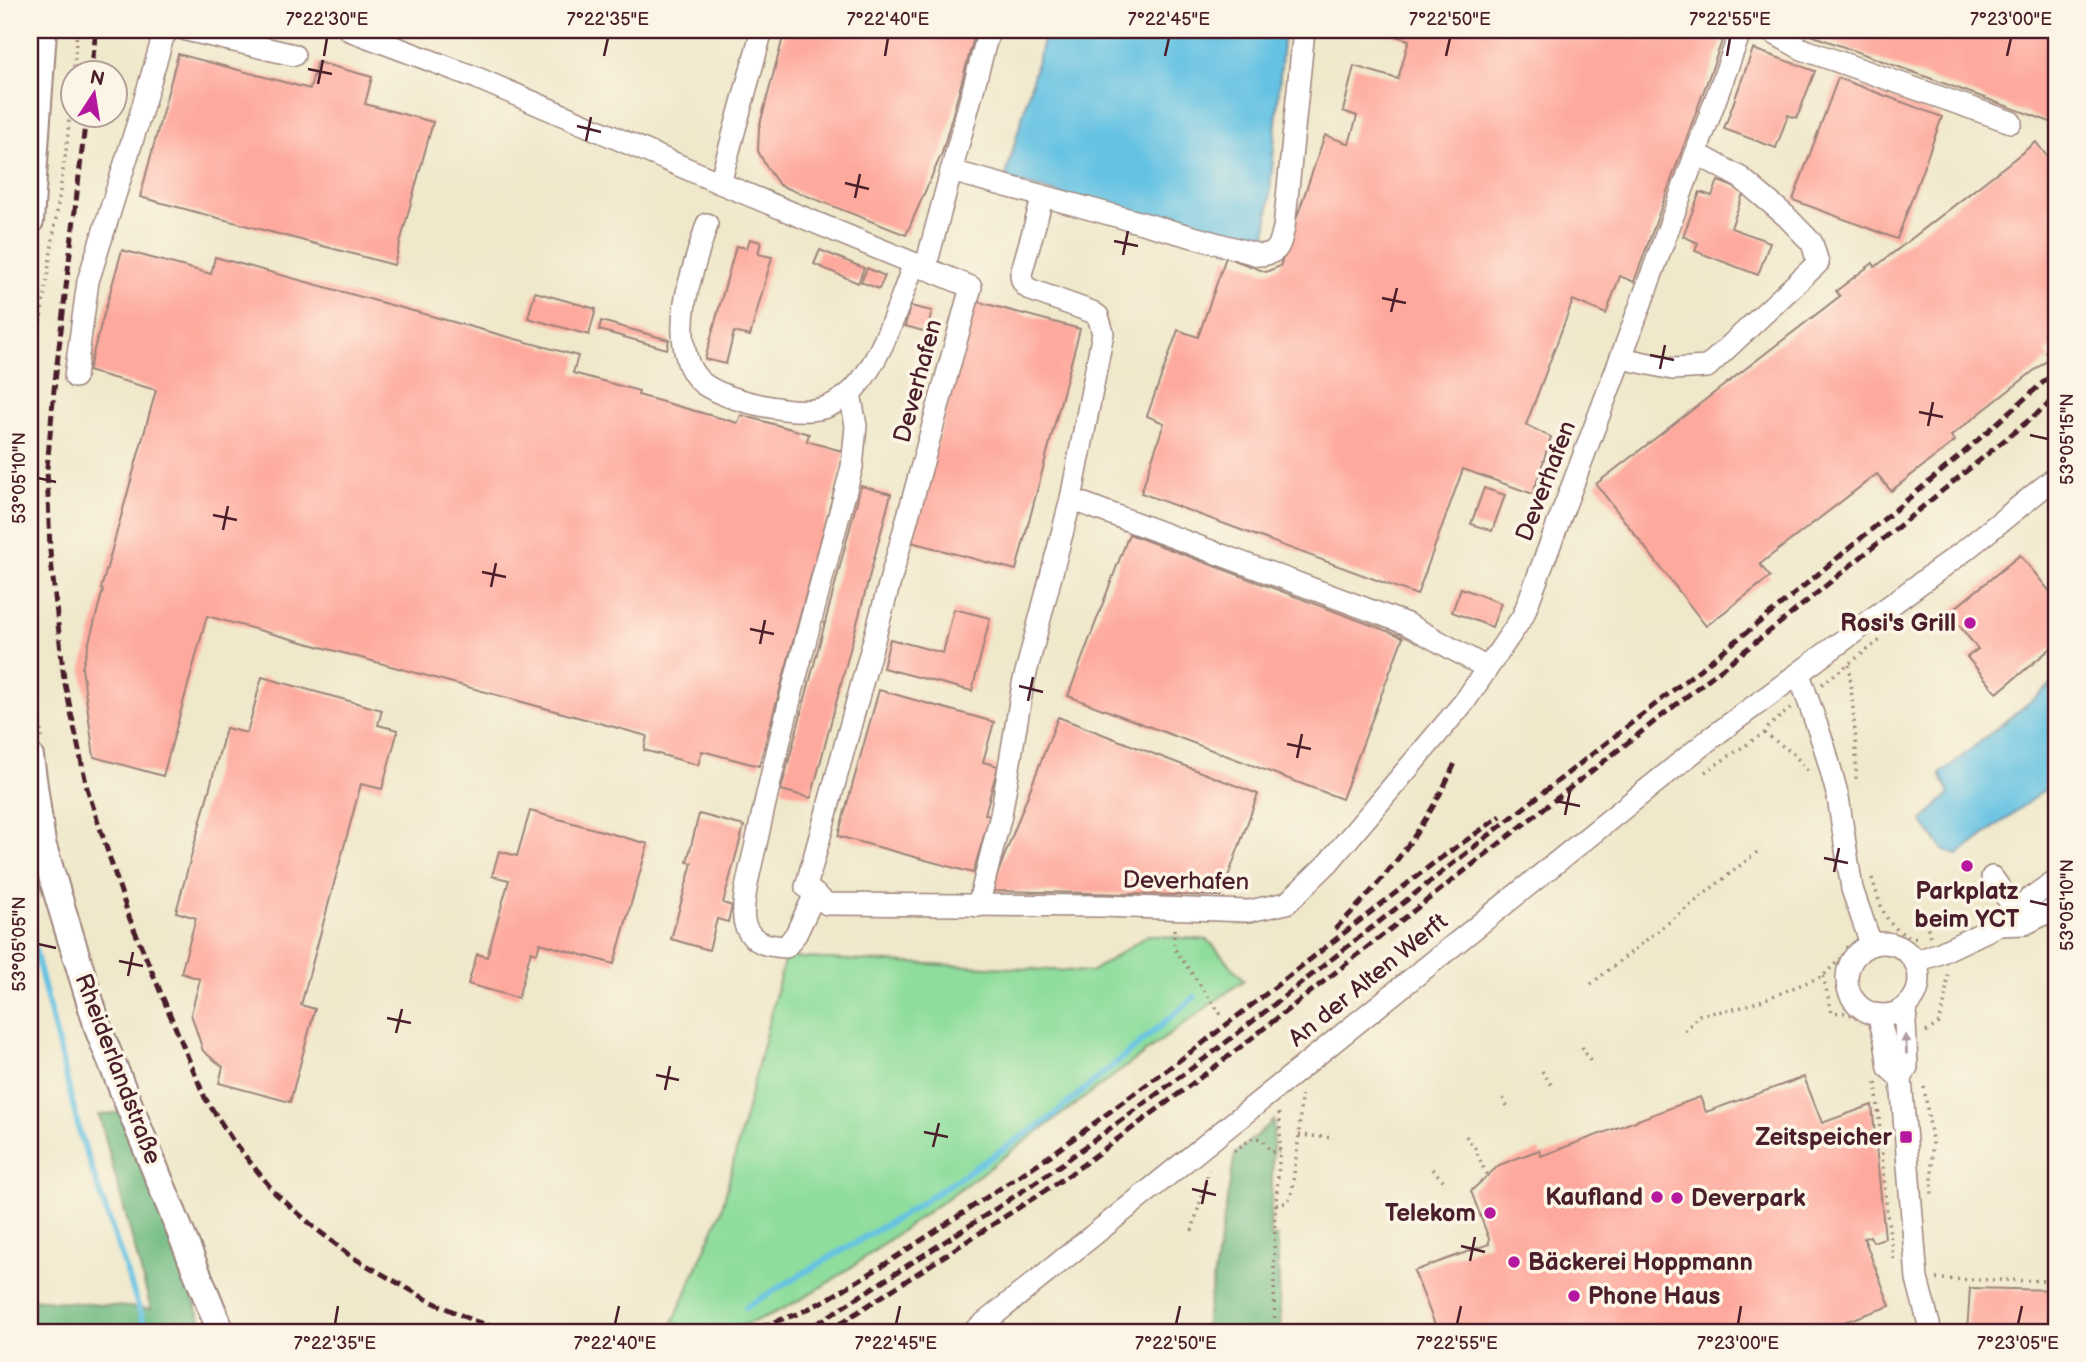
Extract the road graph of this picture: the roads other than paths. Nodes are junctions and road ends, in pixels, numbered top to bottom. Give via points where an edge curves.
1 (43, 30) edge
2 (169, 30) edge
3 (186, 30) edge
4 (349, 30) edge
5 (762, 30) edge
6 (989, 30) edge
7 (1304, 30) edge
8 (1741, 30) edge
9 (1768, 30) edge
10 (229, 34) edge
11 (294, 55) dead end
12 (2011, 122) dead end
13 (1696, 153) junction
14 (951, 171) junction
15 (720, 183) junction
16 (1043, 196) junction
17 (30, 221) edge
18 (707, 224) dead end
19 (919, 266) junction
20 (1622, 358) junction
21 (75, 377) dead end
22 (850, 393) junction
23 (2056, 477) edge
24 (1071, 499) junction
25 (1487, 668) junction
26 (1800, 674) junction
27 (36, 750) edge
28 (1992, 877) dead end
29 (2056, 880) edge
30 (815, 894) junction
31 (978, 906) junction
32 (2056, 908) edge
33 (2020, 916) junction
34 (1871, 944) junction
35 (1915, 962) junction
36 (1907, 1007) junction
37 (1871, 1020) junction
38 (1911, 1078) junction
39 (221, 1332) edge
40 (973, 1332) edge
41 (1929, 1332) edge

1 - 17 main road
2 - 21 street via 163,37 88,281
3 - 10 street
4 - 15 street, Deverhafen via 477,78
5 - 15 street
6 - 14 street
7 - 16 street via 1284,228 1279,248 1271,254 1259,255
8 - 13 street, Deverhafen
9 - 12 street via 1802,49
10 - 11 street
13 - 20 street, Deverhafen
13 - 20 street via 1741,177 1786,216 1812,243 1818,262 1707,367 1673,369
14 - 16 street
14 - 19 street
15 - 19 street, Deverhafen
16 - 24 street via 1021,280 1031,290 1092,312 1103,333
18 - 22 street via 682,316 688,363 702,384 722,394 800,411 825,408
19 - 22 street via 872,364
19 - 30 street, Deverhafen via 971,287 806,887
20 - 25 street, Deverhafen via 1523,616
22 - 30 street via 856,426 852,467 769,785 744,899 744,926 767,946 786,947
23 - 26 street, An der Alten Werft
24 - 25 street via 1407,624
24 - 31 street via 1023,684 1001,815
25 - 31 street, Deverhafen via 1465,701 1328,863 1287,903 1249,911
26 - 34 street via 1838,797 1852,890
26 - 40 street, An der Alten Werft via 1711,738
27 - 39 main road, Rheiderlandstraße via 42,843 100,1031
28 - 33 street
29 - 33 street
30 - 31 street, Deverhafen via 827,904
32 - 33 street
33 - 35 street via 1935,945
34 - 35 street via 1892,943
34 - 37 street via 1854,956 1847,985
35 - 36 street via 1919,986
36 - 37 street
38 -> 36 street
37 - 38 street via 1884,1032 1889,1068
38 - 41 street

